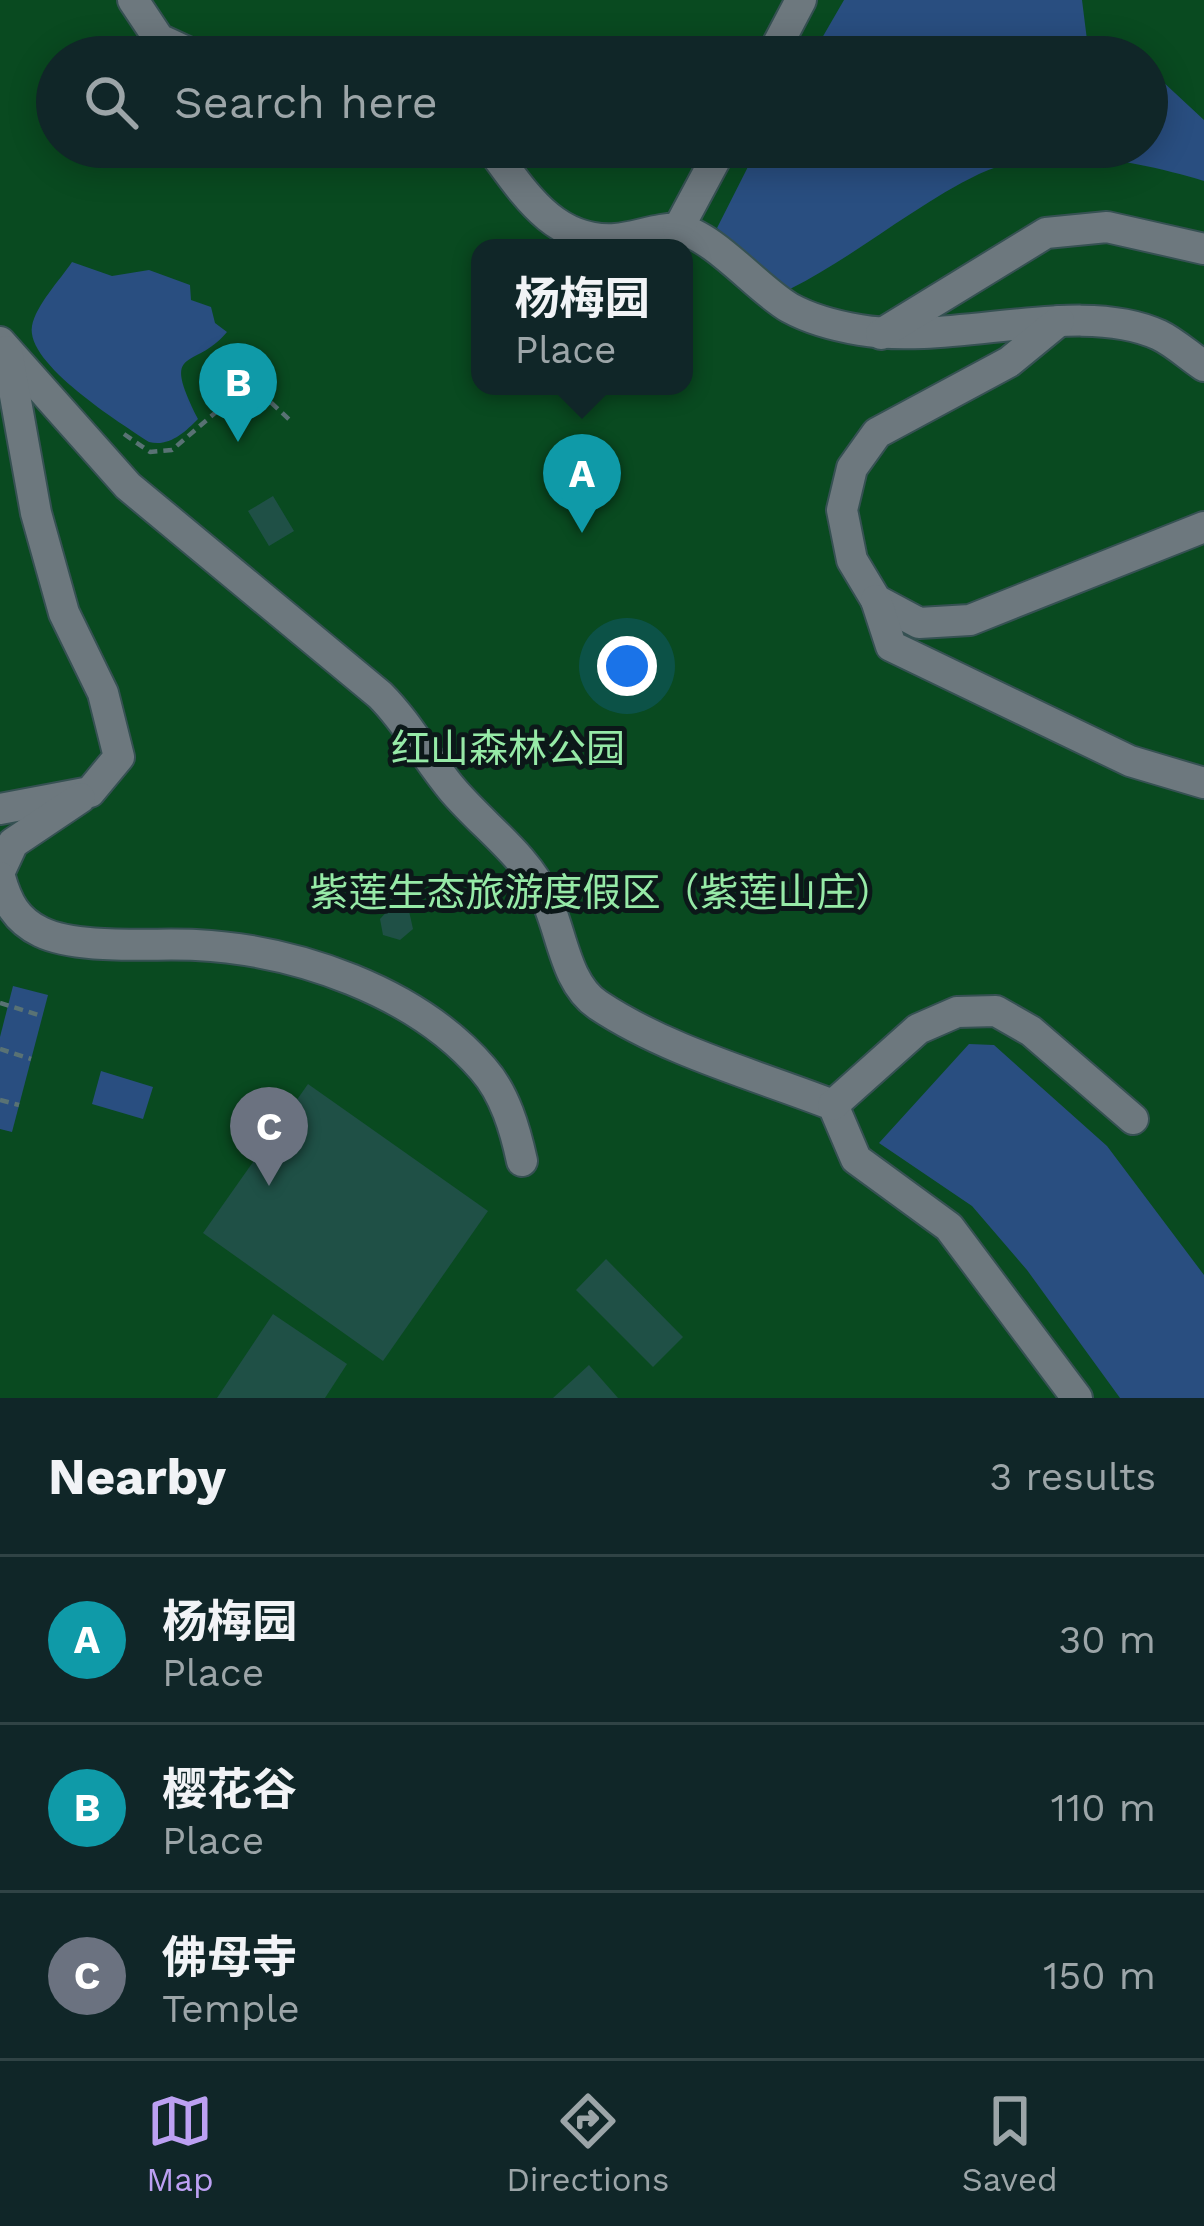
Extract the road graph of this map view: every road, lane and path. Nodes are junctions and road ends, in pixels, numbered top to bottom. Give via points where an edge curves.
1 (133, 0) edge
2 (801, 0) edge
3 (157, 36) edge
4 (782, 36) edge
5 (507, 168) edge
6 (711, 168) edge
7 (678, 229) junction
8 (601, 239) edge
9 (615, 239) edge
10 (1204, 249) edge
11 (1059, 321) junction
12 (881, 334) junction
13 (3, 346) edge
14 (1204, 366) edge
15 (292, 422) dead end
16 (119, 431) dead end
17 (1204, 527) edge
18 (876, 600) junction
19 (1204, 783) edge
20 (90, 791) junction
21 (0, 808) edge
22 (0, 874) edge
23 (0, 1003) edge
24 (42, 1016) dead end
25 (0, 1048) edge
26 (31, 1058) dead end
27 (0, 1100) edge
28 (19, 1105) dead end
29 (833, 1105) junction
30 (1133, 1119) dead end
31 (522, 1161) dead end
32 (1077, 1398) edge

1 - 3 street
2 - 4 street
5 - 8 street via 548,220
6 - 7 street
7 - 9 street
7 - 12 street via 789,308
10 - 12 street via 1107,227 1046,233
11 - 12 street
11 - 14 street via 1106,320 1158,335
11 - 18 street via 1009,362 877,433 851,468 842,511 852,560
13 - 20 street via 64,613 104,692 119,757
13 - 29 street via 128,486 415,730 446,782 516,853 546,898 568,964 594,1003
15 - 16 path via 244,388 172,450 150,452
17 - 18 street via 970,620 919,623
18 - 19 street via 891,646 1130,761
20 - 21 street
20 - 22 street via 13,843
22 - 31 street via 8,907 43,934 202,945 300,962 382,994 484,1070 513,1122
23 - 24 path
25 - 26 path
27 - 28 path
29 - 30 street via 918,1029 957,1012 996,1011
29 - 32 street via 856,1159 949,1227

